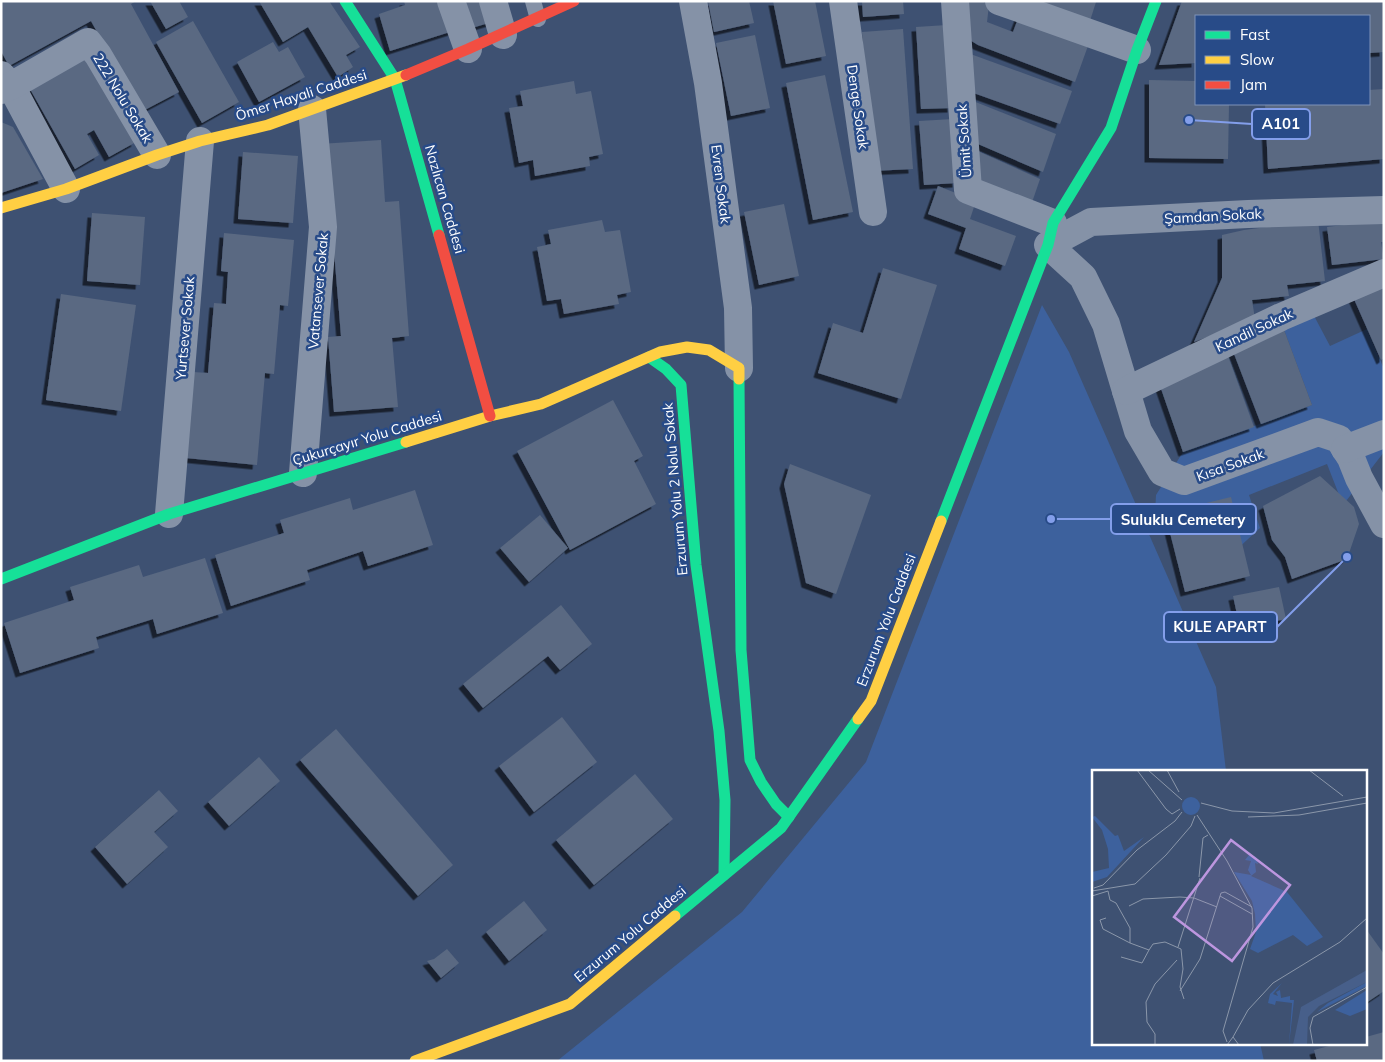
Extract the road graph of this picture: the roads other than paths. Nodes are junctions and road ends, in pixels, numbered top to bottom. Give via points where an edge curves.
1 (345, 1) edge
2 (451, 1) edge
3 (493, 1) edge
4 (533, 1) edge
5 (574, 1) edge
6 (693, 1) edge
7 (844, 1) edge
8 (955, 1) edge
9 (999, 1) edge
10 (1156, 1) edge
11 (538, 18) junction
12 (503, 35) junction
13 (468, 50) junction
14 (1137, 50) junction
15 (396, 79) junction
16 (4, 83) edge
17 (312, 109) junction
18 (200, 141) junction
19 (157, 155) junction
20 (66, 189) junction
21 (1, 208) edge
22 (1384, 210) edge
23 (874, 212) dead end
24 (1050, 234) junction
25 (1384, 273) edge
26 (649, 357) junction
27 (739, 368) junction
28 (1126, 390) junction
29 (490, 416) junction
30 (1384, 434) edge
31 (1346, 449) junction
32 (303, 473) junction
33 (169, 514) junction
34 (1384, 524) edge
35 (1, 579) edge
36 (789, 817) junction
37 (724, 876) junction
38 (415, 1061) edge

1 - 15 street, Nazlıcan Caddesi
2 - 13 street
3 - 12 street
4 - 11 lane
5 - 11 street, Ömer Hayali Caddesi
6 - 27 street, Evren Sokak via 708,83 738,308
7 - 23 street, Denge Sokak
8 - 24 street, Ümit Sokak via 968,190
9 - 14 street
10 - 14 street, Erzurum Yolu Caddesi
11 - 12 street, Ömer Hayali Caddesi
12 - 13 street, Ömer Hayali Caddesi
13 - 15 street, Ömer Hayali Caddesi
14 - 24 street, Erzurum Yolu Caddesi via 1111,128
15 - 17 street, Ömer Hayali Caddesi
15 - 29 street, Nazlıcan Caddesi
16 - 19 street, 222 Nolu Sokak via 88,42
16 - 20 street
17 - 18 street, Ömer Hayali Caddesi via 268,125
17 - 32 street, Vatansever Sokak via 323,227
18 - 19 street, Ömer Hayali Caddesi
18 - 33 street, Yurtsever Sokak
19 - 20 street, Ömer Hayali Caddesi
20 - 21 street, Ömer Hayali Caddesi
22 - 24 street, Şamdan Sokak via 1091,222
24 - 28 street, Kısa Sokak via 1083,277 1106,324
24 - 36 street, Erzurum Yolu Caddesi via 870,701
25 - 28 street, Kandil Sokak
26 - 27 street, Çukurçayır Yolu Caddesi via 687,347 709,350
26 - 29 street, Çukurçayır Yolu Caddesi via 541,404
26 - 37 street, Erzurum Yolu 2 Nolu Sokak via 662,364 681,385 696,565 710,634 719,731 725,800
27 - 36 street via 737,636 750,760 776,804
28 - 31 street, Kısa Sokak via 1138,431 1162,472 1184,481 1318,432 1339,439
29 - 32 street, Çukurçayır Yolu Caddesi
30 - 31 street
31 - 34 street
32 - 33 street, Çukurçayır Yolu Caddesi
33 - 35 street, Çukurçayır Yolu Caddesi
36 - 37 street, Erzurum Yolu Caddesi via 781,828
37 - 38 street, Erzurum Yolu Caddesi via 570,1004

